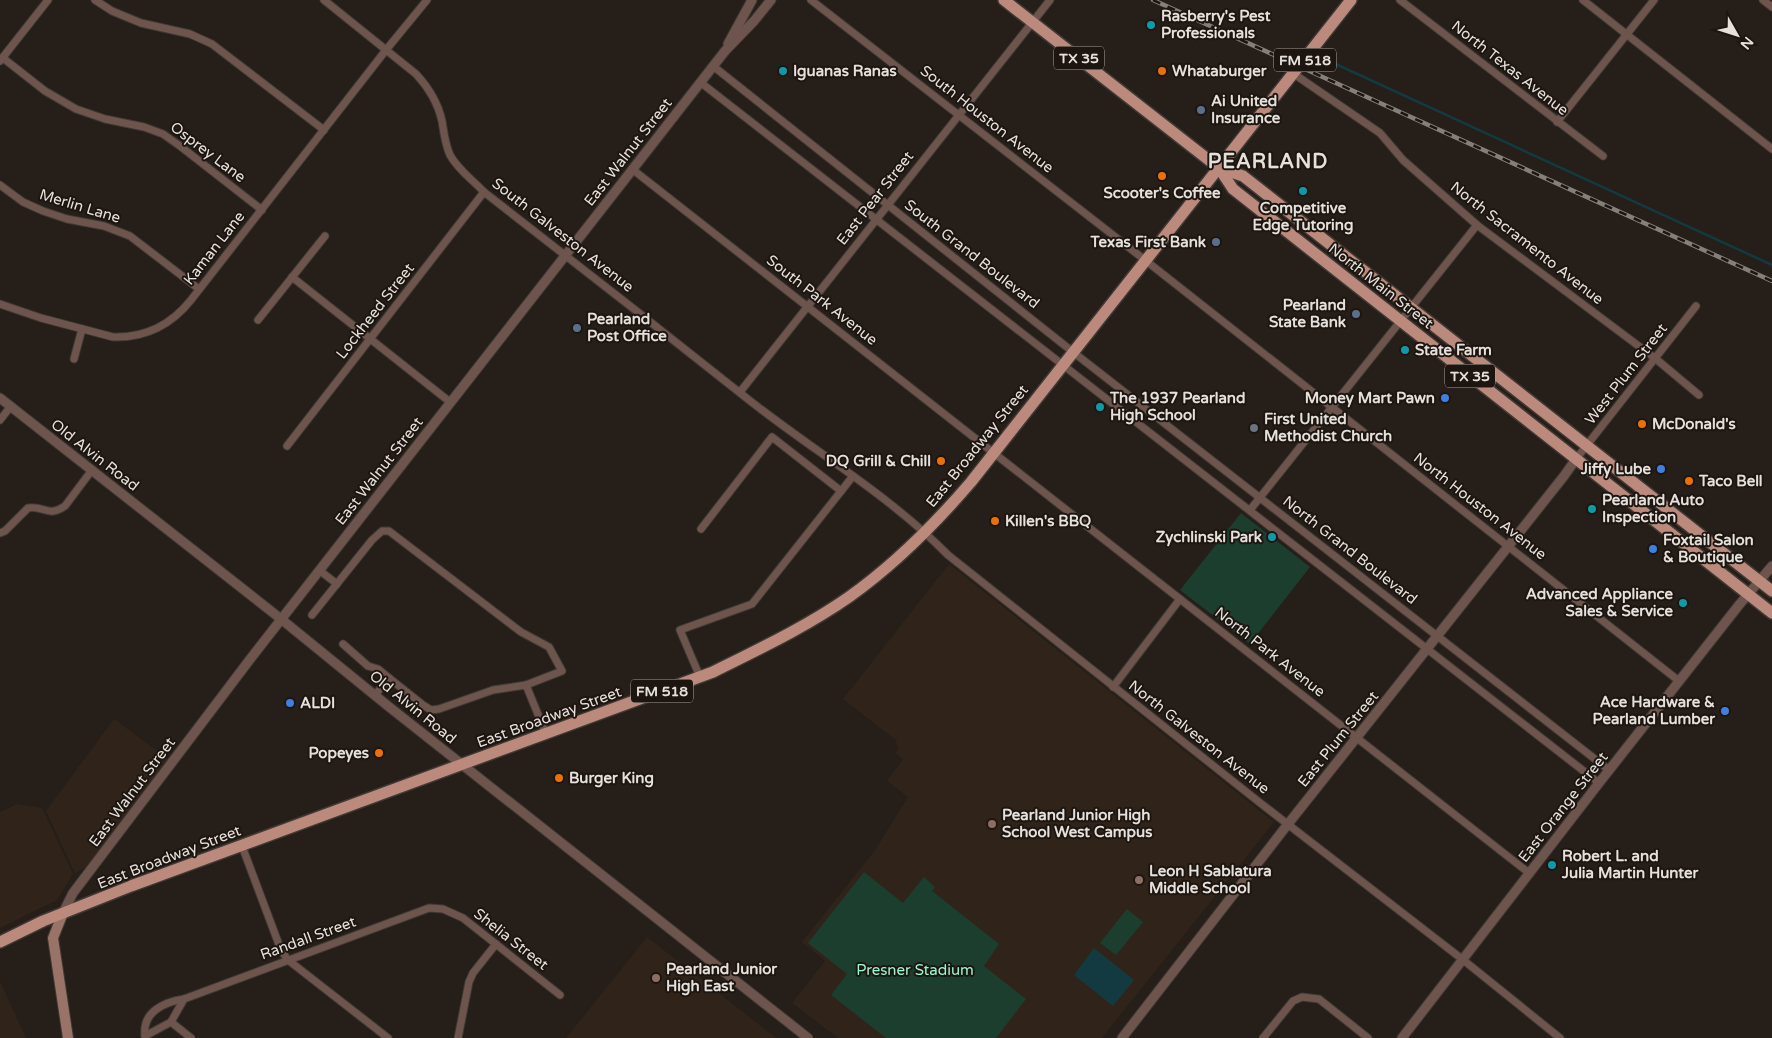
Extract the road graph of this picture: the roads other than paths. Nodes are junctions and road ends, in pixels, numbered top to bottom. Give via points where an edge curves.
1 (48, 0) edge
2 (95, 0) edge
3 (324, 0) edge
4 (427, 0) edge
5 (752, 0) edge
6 (771, 0) edge
7 (812, 0) edge
8 (1004, 0) edge
9 (1050, 0) edge
10 (1351, 0) edge
11 (1400, 0) edge
12 (1583, 0) edge
13 (1654, 0) edge
14 (1763, 0) edge
15 (1772, 7) edge
16 (1032, 22) junction
17 (1627, 34) junction
18 (386, 50) junction
19 (725, 51) junction
20 (1, 59) edge
21 (713, 66) junction
22 (1294, 74) junction
23 (700, 82) junction
24 (958, 114) junction
25 (1557, 122) junction
26 (324, 130) junction
27 (1772, 149) edge
28 (1603, 156) dead end
29 (1219, 168) junction
30 (632, 170) junction
31 (0, 185) edge
32 (484, 192) junction
33 (888, 205) junction
34 (262, 210) junction
35 (876, 219) junction
36 (1477, 225) junction
37 (325, 236) dead end
38 (565, 254) junction
39 (1145, 260) junction
40 (292, 277) junction
41 (199, 290) junction
42 (0, 304) edge
43 (1696, 306) dead end
44 (807, 307) junction
45 (1410, 308) junction
46 (258, 320) dead end
47 (1400, 321) junction
48 (82, 329) junction
49 (370, 339) junction
50 (1073, 352) junction
51 (74, 359) dead end
52 (1656, 359) junction
53 (1063, 364) junction
54 (740, 392) junction
55 (1699, 395) dead end
56 (0, 398) edge
57 (450, 402) junction
58 (11, 406) junction
59 (1331, 407) junction
60 (0, 420) edge
61 (287, 446) dead end
62 (1586, 446) junction
63 (994, 453) junction
64 (1576, 459) junction
65 (92, 470) junction
66 (853, 476) junction
67 (841, 491) junction
68 (1260, 498) junction
69 (1250, 510) junction
70 (701, 529) dead end
71 (924, 531) junction
72 (0, 534) edge
73 (1509, 546) junction
74 (1772, 566) edge
75 (320, 570) junction
76 (1760, 582) junction
77 (337, 584) junction
78 (1772, 591) edge
79 (1749, 595) junction
80 (1180, 599) junction
81 (1772, 613) edge
82 (312, 615) dead end
83 (282, 619) junction
84 (1438, 636) junction
85 (343, 644) dead end
86 (1428, 649) junction
87 (700, 677) junction
88 (389, 678) junction
89 (1679, 681) junction
90 (526, 685) junction
91 (1113, 686) junction
92 (375, 695) junction
93 (546, 734) junction
94 (1357, 737) junction
95 (463, 765) junction
96 (1610, 770) junction
97 (1599, 782) junction
98 (1288, 824) junction
99 (242, 846) junction
100 (1529, 872) junction
101 (443, 909) joint
102 (63, 913) junction
103 (0, 942) edge
104 (496, 944) junction
105 (1462, 959) junction
106 (288, 960) junction
107 (560, 995) dead end
108 (184, 999) junction
109 (171, 1022) junction
110 (146, 1037) edge
111 (68, 1038) edge
112 (191, 1038) edge
113 (388, 1038) edge
114 (458, 1038) edge
115 (808, 1038) edge
116 (1122, 1038) edge
117 (1263, 1038) edge
118 (1368, 1038) edge
119 (1402, 1038) edge
120 (1560, 1038) edge

1 - 20 street
2 - 26 street via 140,23 190,34 212,44
3 - 18 street, South Galveston Avenue
4 - 18 street, Kaman Lane
5 - 19 street, East Walnut Street
6 - 19 street, East Walnut Street
7 - 24 street, South Houston Avenue
8 - 16 main road, TX 35
9 - 16 street, East Pear Street
10 - 22 main road, FM 518
11 - 25 street, North Texas Avenue
12 - 17 street
13 - 17 street
14 - 15 street
16 - 24 street, East Pear Street
16 - 29 main road, TX 35
17 - 25 street
17 - 27 street
18 - 26 street, Kaman Lane
18 - 32 street, South Galveston Avenue via 416,74 430,91 439,111 450,154
19 - 21 street, East Walnut Street
20 - 34 street, Osprey Lane via 70,106 163,134
21 - 23 street, East Walnut Street
21 - 33 street, South Grand Boulevard
22 - 29 main road, FM 518
22 - 36 street, North Sacramento Avenue via 1380,133 1403,160
23 - 30 street, East Walnut Street
23 - 35 street, South Grand Boulevard
24 - 33 street, East Pear Street
24 - 39 street, South Houston Avenue
25 - 28 street, North Texas Avenue
26 - 34 street, Kaman Lane
29 - 39 main road, East Broadway Street / FM 518
29 - 45 main road, North Main Street / TX 35 via 1243,176
29 - 47 main road, North Main Street / TX 35 via 1233,189
30 - 38 street, East Walnut Street
30 - 44 street, South Park Avenue
31 - 41 street, Merlin Lane via 23,202 43,211 130,236
32 - 38 street, South Galveston Avenue
32 - 49 street, Lockheed Street
33 - 35 street, East Pear Street
33 - 50 street, South Grand Boulevard
34 - 41 street, Kaman Lane
35 - 44 street, East Pear Street
35 - 53 street, South Grand Boulevard
36 - 45 street
36 - 52 street, North Sacramento Avenue
37 - 40 street
38 - 54 street, South Galveston Avenue
38 - 57 street, East Walnut Street
39 - 50 main road, East Broadway Street / FM 518
39 - 59 street, North Houston Avenue
40 - 46 street
40 - 49 street
41 - 48 street, Kaman Lane via 170,320 144,334 113,337
42 - 48 street, Kaman Lane
43 - 52 street, West Plum Street
44 - 54 street, East Pear Street
44 - 63 street, South Park Avenue
45 - 47 street
45 - 62 main road, North Main Street / TX 35
47 - 59 street
47 - 64 main road, North Main Street / TX 35
48 - 51 street
49 - 57 street
49 - 61 street, Lockheed Street
50 - 53 main road, East Broadway Street / FM 518
50 - 68 street, North Grand Boulevard
52 - 55 street, North Sacramento Avenue
52 - 62 street, West Plum Street
53 - 63 main road, East Broadway Street / FM 518
53 - 69 street, North Grand Boulevard
54 - 66 street, South Galveston Avenue
56 - 58 street, Old Alvin Road
57 - 75 street, East Walnut Street
58 - 60 street
58 - 65 street, Old Alvin Road
59 - 68 street
59 - 73 street, North Houston Avenue
62 - 64 street, West Plum Street
62 - 76 main road, North Main Street / TX 35
63 - 71 main road, East Broadway Street / FM 518 via 956,500
63 - 80 street, North Park Avenue
64 - 73 street, East Plum Street
64 - 79 main road, North Main Street / TX 35
65 - 72 street via 61,509 49,512 28,508
65 - 83 street, Old Alvin Road
66 - 67 street
66 - 71 street, South Galveston Avenue
67 - 70 street via 772,437
67 - 87 street via 752,604 680,630
68 - 69 street
68 - 84 street, North Grand Boulevard
69 - 86 street, North Grand Boulevard
71 - 87 main road, East Broadway Street / FM 518 via 884,569 824,613 770,644
71 - 91 street, North Galveston Avenue via 948,555
73 - 84 street, East Plum Street
73 - 89 street, North Houston Avenue
74 - 76 street, East Orange Street
75 - 77 street
75 - 83 street, East Walnut Street
76 - 78 main road, North Main Street / TX 35
76 - 79 street, East Orange Street
77 - 82 street
77 - 90 street via 372,540 382,531 389,531 521,632 549,647 562,671
79 - 81 main road, North Main Street / TX 35
79 - 89 street, East Orange Street
80 - 91 street
80 - 94 street, North Park Avenue
83 - 92 street, Old Alvin Road
83 - 102 street, East Walnut Street via 77,889
84 - 86 street, East Plum Street
84 - 96 street, North Grand Boulevard
85 - 88 street via 368,666
86 - 94 street, East Plum Street
86 - 97 street, North Grand Boulevard
87 - 93 main road, East Broadway Street / FM 518
88 - 90 street via 430,710 493,690
88 - 92 street
89 - 96 street, East Orange Street
90 - 93 street
91 - 98 street, North Galveston Avenue
92 - 95 street, Old Alvin Road
93 - 95 main road, East Broadway Street / FM 518
94 - 98 street, East Plum Street
94 - 100 street, North Park Avenue
95 - 99 main road, East Broadway Street / FM 518
95 - 115 street, Old Alvin Road
96 - 97 street, East Orange Street
97 - 100 street, East Orange Street
98 - 105 street, North Galveston Avenue
98 - 116 street, East Plum Street
99 - 102 main road, East Broadway Street / FM 518
99 - 106 street via 281,950
100 - 105 street, East Orange Street
101 - 104 street, Shelia Street via 464,918
101 - 106 street, Randall Street via 429,908
102 - 103 main road, East Broadway Street / FM 518
102 - 111 main road via 53,938
104 - 107 street, Shelia Street
104 - 114 street via 468,982
105 - 119 street, East Orange Street
105 - 120 street, North Galveston Avenue
106 - 108 street, Randall Street
106 - 113 street
108 - 109 street
108 - 110 street, Randall Street via 162,1005 154,1012 144,1027
109 - 110 street, Randall Street
109 - 112 street
117 - 118 street via 1293,1001 1302,997 1319,999

